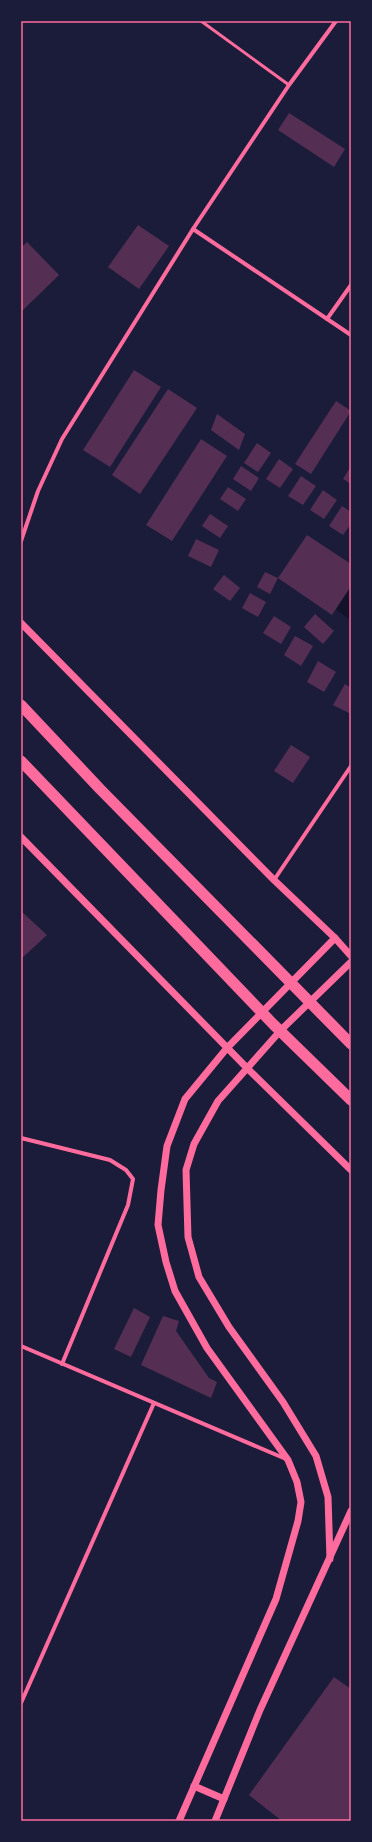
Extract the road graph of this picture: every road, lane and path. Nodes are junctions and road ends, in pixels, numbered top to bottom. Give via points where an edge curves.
1 (201, 21) edge
2 (336, 21) edge
3 (289, 85) junction
4 (193, 229) junction
5 (351, 285) edge
6 (327, 319) junction
7 (351, 335) edge
8 (21, 541) edge
9 (21, 623) edge
10 (21, 705) edge
11 (21, 762) edge
12 (351, 766) edge
13 (21, 837) edge
14 (274, 880) junction
15 (335, 938) junction
16 (351, 956) edge
17 (351, 962) edge
18 (351, 1044) edge
19 (227, 1048) junction
20 (247, 1068) junction
21 (351, 1100) edge
22 (21, 1138) edge
23 (351, 1170) edge
24 (21, 1346) edge
25 (62, 1364) junction
26 (154, 1403) junction
27 (288, 1460) junction
28 (351, 1511) edge
29 (330, 1559) junction
30 (21, 1703) edge
31 (194, 1786) junction
32 (224, 1799) junction
33 (179, 1821) edge
34 (215, 1821) edge

1 - 3 lane
2 - 3 street
3 - 4 street
4 - 6 street
4 - 8 street via 62,439 38,491
5 - 6 street
6 - 7 street
9 - 14 street
10 - 18 highway
11 - 21 highway via 273,1024
12 - 14 street
13 - 19 street
14 - 15 street
15 - 16 street
15 - 19 street
17 - 20 street via 281,1030
19 - 20 street
19 - 27 street via 185,1099 167,1146 158,1225 175,1291 207,1348
20 - 23 street
20 - 29 street via 218,1101 194,1144 186,1170 188,1237 199,1277 229,1327 283,1402 316,1456 328,1497
22 - 25 street via 110,1160 126,1170 133,1180 128,1205
24 - 25 street
25 - 26 street
26 - 27 street
26 - 30 street
27 - 31 street via 297,1482 301,1502 276,1599
28 - 29 street
29 - 32 street via 260,1710
31 - 32 street
31 - 33 street
32 - 34 street

